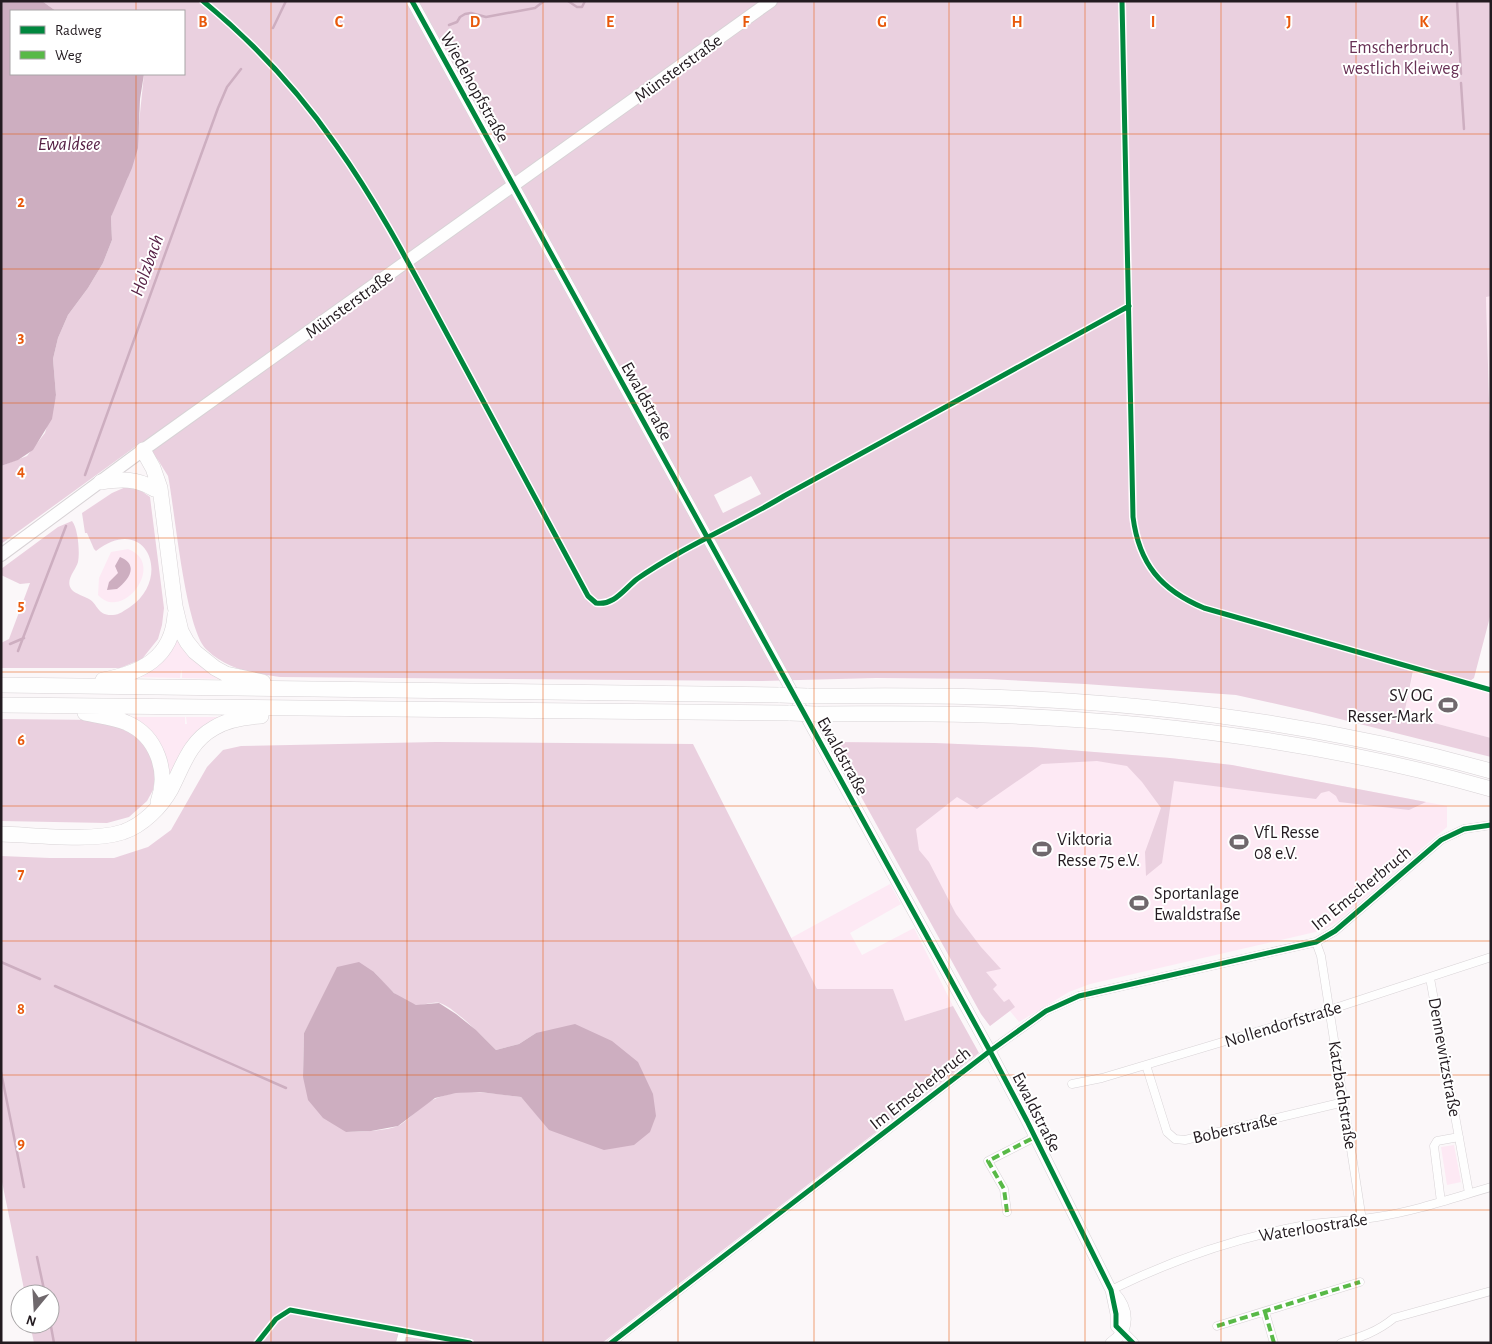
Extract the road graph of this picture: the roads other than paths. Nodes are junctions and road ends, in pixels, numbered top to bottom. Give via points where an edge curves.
1 (412, 1) edge
2 (771, 1) edge
3 (513, 186) junction
4 (139, 453) junction
5 (101, 482) junction
6 (154, 489) junction
7 (163, 519) junction
8 (1, 555) edge
9 (175, 606) junction
10 (1, 685) edge
11 (65, 686) junction
12 (306, 690) junction
13 (1, 705) edge
14 (44, 705) junction
15 (332, 709) junction
16 (1491, 771) edge
17 (1491, 789) edge
18 (153, 812) junction
19 (1491, 825) edge
20 (1, 834) edge
21 (1316, 942) junction
22 (1491, 957) edge
23 (1430, 978) junction
24 (1329, 1010) junction
25 (990, 1051) junction
26 (1146, 1065) junction
27 (1072, 1084) dead end
28 (1344, 1102) junction
29 (1035, 1137) junction
30 (1459, 1137) junction
31 (1491, 1187) edge
32 (1470, 1193) junction
33 (1441, 1202) junction
34 (1007, 1212) dead end
35 (1362, 1220) junction
36 (1360, 1282) dead end
37 (1111, 1290) junction
38 (1491, 1291) edge
39 (1264, 1312) junction
40 (1217, 1326) dead end
41 (1121, 1329) junction
42 (400, 1343) edge
43 (470, 1343) edge
44 (611, 1343) edge
45 (1101, 1343) edge
46 (1111, 1343) edge
47 (1133, 1343) edge
48 (1140, 1343) edge
49 (1274, 1343) edge
50 (1341, 1343) edge

1 - 3 main road, Wiedehopfstraße
2 - 3 main road, Münsterstraße
3 - 4 main road, Münsterstraße
3 - 25 main road, Ewaldstraße
4 - 5 main road, Münsterstraße
4 - 6 highway
4 - 7 highway via 153,468 160,488
5 - 6 highway via 127,479
5 - 8 main road, Münsterstraße
6 - 7 highway
7 - 9 highway
9 - 11 highway via 168,642 153,662 120,677
9 - 12 highway via 187,642 215,668 239,678
10 - 11 highway
11 - 12 highway
12 - 16 highway, bridge via 984,697 1080,702 1234,718 1382,744
13 - 14 highway
14 - 15 highway
14 - 18 highway via 127,723 148,739 158,756 162,775 162,788
15 - 17 highway, bridge via 984,715 1078,720 1232,735 1305,747
15 - 18 highway via 234,720 212,729 189,751 170,791
18 - 20 highway via 135,826 114,834 87,837
19 - 21 street, Im Emscherbruch via 1464,828 1441,840 1334,931
21 - 24 street, Katzbachstraße
21 - 25 street, Im Emscherbruch via 1079,996 1046,1012
22 - 23 street, Nollendorfstraße
23 - 24 street, Nollendorfstraße
23 - 30 street, Dennewitzstraße
24 - 26 street, Nollendorfstraße
24 - 28 street, Katzbachstraße
25 - 29 main road, Ewaldstraße
25 - 44 street, Im Emscherbruch
26 - 27 street, Nollendorfstraße
26 - 28 street, Boberstraße via 1167,1132 1175,1139 1185,1140
28 - 35 street, Katzbachstraße
29 - 34 street via 988,1161 1004,1189
29 - 37 main road, Ewaldstraße
30 - 32 street, Dennewitzstraße
30 - 33 street, Dennewitzstraße via 1437,1141 1434,1146
31 - 32 street, Waterloostraße
32 - 33 street, Waterloostraße
33 - 35 street, Waterloostraße
35 - 37 street, Waterloostraße via 1292,1227 1234,1241 1178,1260
36 - 39 street
37 - 41 main road, Ewaldstraße via 1121,1302 1124,1313
38 - 50 street via 1394,1318 1370,1334
39 - 40 street
39 - 49 street
41 - 45 main road
41 - 46 main road
41 - 47 main road
41 - 48 main road via 1137,1336
42 - 43 street via 403,1332

